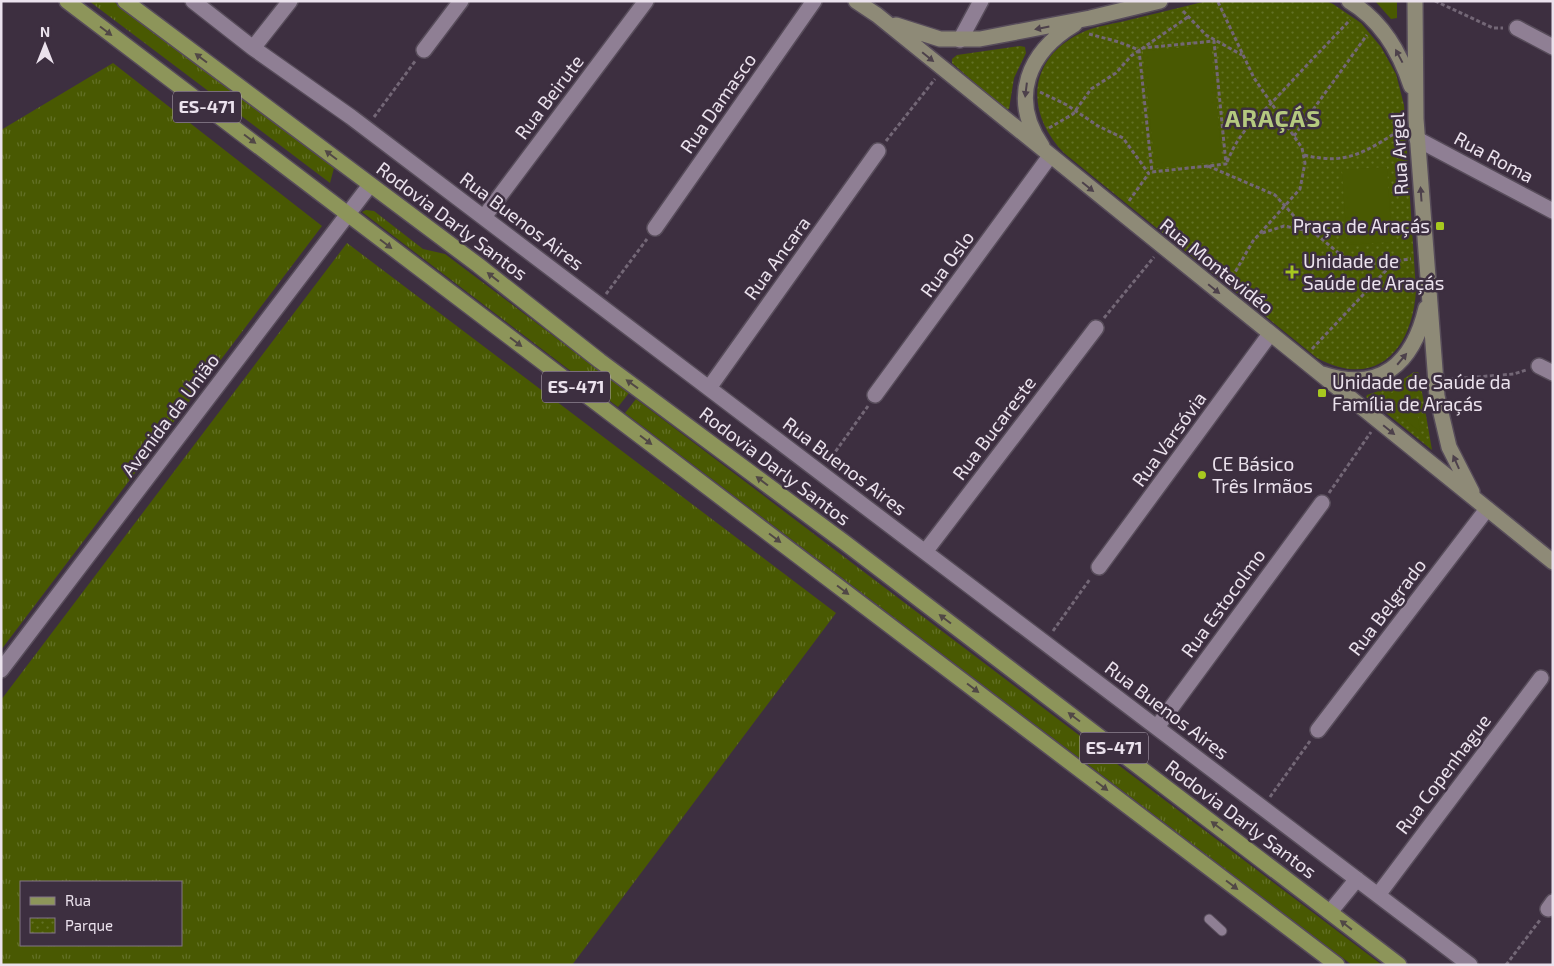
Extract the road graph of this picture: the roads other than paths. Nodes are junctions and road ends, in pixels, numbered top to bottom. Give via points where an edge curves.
1 (67, 1) edge
2 (125, 1) edge
3 (193, 1) edge
4 (290, 1) edge
5 (461, 1) edge
6 (646, 1) edge
7 (814, 1) edge
8 (856, 1) edge
9 (981, 1) edge
10 (1160, 1) edge
11 (1349, 1) edge
12 (1415, 1) edge
13 (877, 15) junction
14 (1090, 18) junction
15 (1517, 28) road end
16 (960, 40) junction
17 (1553, 47) edge
18 (253, 48) junction
19 (424, 50) road end
20 (1416, 119) junction
21 (1417, 139) junction
22 (878, 152) road end
23 (1050, 156) junction
24 (370, 185) junction
25 (1553, 211) edge
26 (347, 214) junction
27 (484, 217) junction
28 (655, 228) road end
29 (1427, 277) junction
30 (1096, 328) road end
31 (1270, 334) junction
32 (1539, 366) road end
33 (1310, 367) junction
34 (1553, 373) edge
35 (709, 388) junction
36 (875, 395) road end
37 (1322, 503) road end
38 (1484, 506) junction
39 (925, 552) junction
40 (1553, 562) edge
41 (1099, 566) road end
42 (1, 670) edge
43 (1541, 678) dead end
44 (1157, 727) junction
45 (1318, 730) road end
46 (1357, 879) junction
47 (1378, 895) junction
48 (1330, 912) junction
49 (1209, 919) dead end
50 (1222, 931) dead end
51 (1337, 965) edge
52 (1398, 965) edge
53 (1470, 965) edge

1 -> 26 main road, ES-471
24 -> 2 main road, Rodovia Darly Santos / ES-471
3 - 18 street, Rua Buenos Aires
4 - 18 street
5 - 19 street
6 - 27 street, Rua Beirute
7 - 28 street, Rua Damasco
8 - 13 street, Rua Montevidéo
9 - 16 street
10 - 14 street
20 -> 11 street via 1412,86 1399,55 1380,27
12 - 20 street, Rua Argel
13 - 16 street via 924,35
13 -> 23 street, Rua Montevidéo
14 -> 16 street via 1005,35
14 -> 23 street via 1075,24 1050,42 1029,76 1025,90 1028,115 1038,140
15 - 17 street
18 - 27 street, Rua Buenos Aires
20 - 21 street, Rua Argel
21 - 25 street, Rua Roma
29 -> 21 street, Rua Argel
22 - 35 street, Rua Ancara
23 -> 31 street, Rua Montevidéo
23 - 36 street, Rua Oslo
24 - 26 street, Avenida da União
48 -> 24 main road, Rodovia Darly Santos / ES-471
26 - 42 street, Avenida da União
26 -> 51 main road, ES-471
27 - 35 street, Rua Buenos Aires
33 -> 29 street via 1323,374 1350,380 1363,380 1390,372 1410,348 1420,328 1426,306
38 -> 29 street, Rua Argel via 1461,473 1449,447 1439,411
30 - 39 street, Rua Bucareste
31 - 33 street, Rua Montevidéo
31 - 41 street, Rua Varsóvia
32 - 34 street
33 -> 38 street, Rua Montevidéo
35 - 39 street, Rua Buenos Aires
37 - 44 street, Rua Estocolmo
38 - 40 street, Rua Montevidéo
38 - 45 street, Rua Belgrado
39 - 44 street, Rua Buenos Aires
43 - 47 street, Rua Copenhague
44 - 46 street, Rua Buenos Aires
46 - 47 street, Rua Buenos Aires
46 - 48 street
47 - 53 street, Rua Buenos Aires
52 -> 48 main road, Rodovia Darly Santos / ES-471
49 - 50 lane

